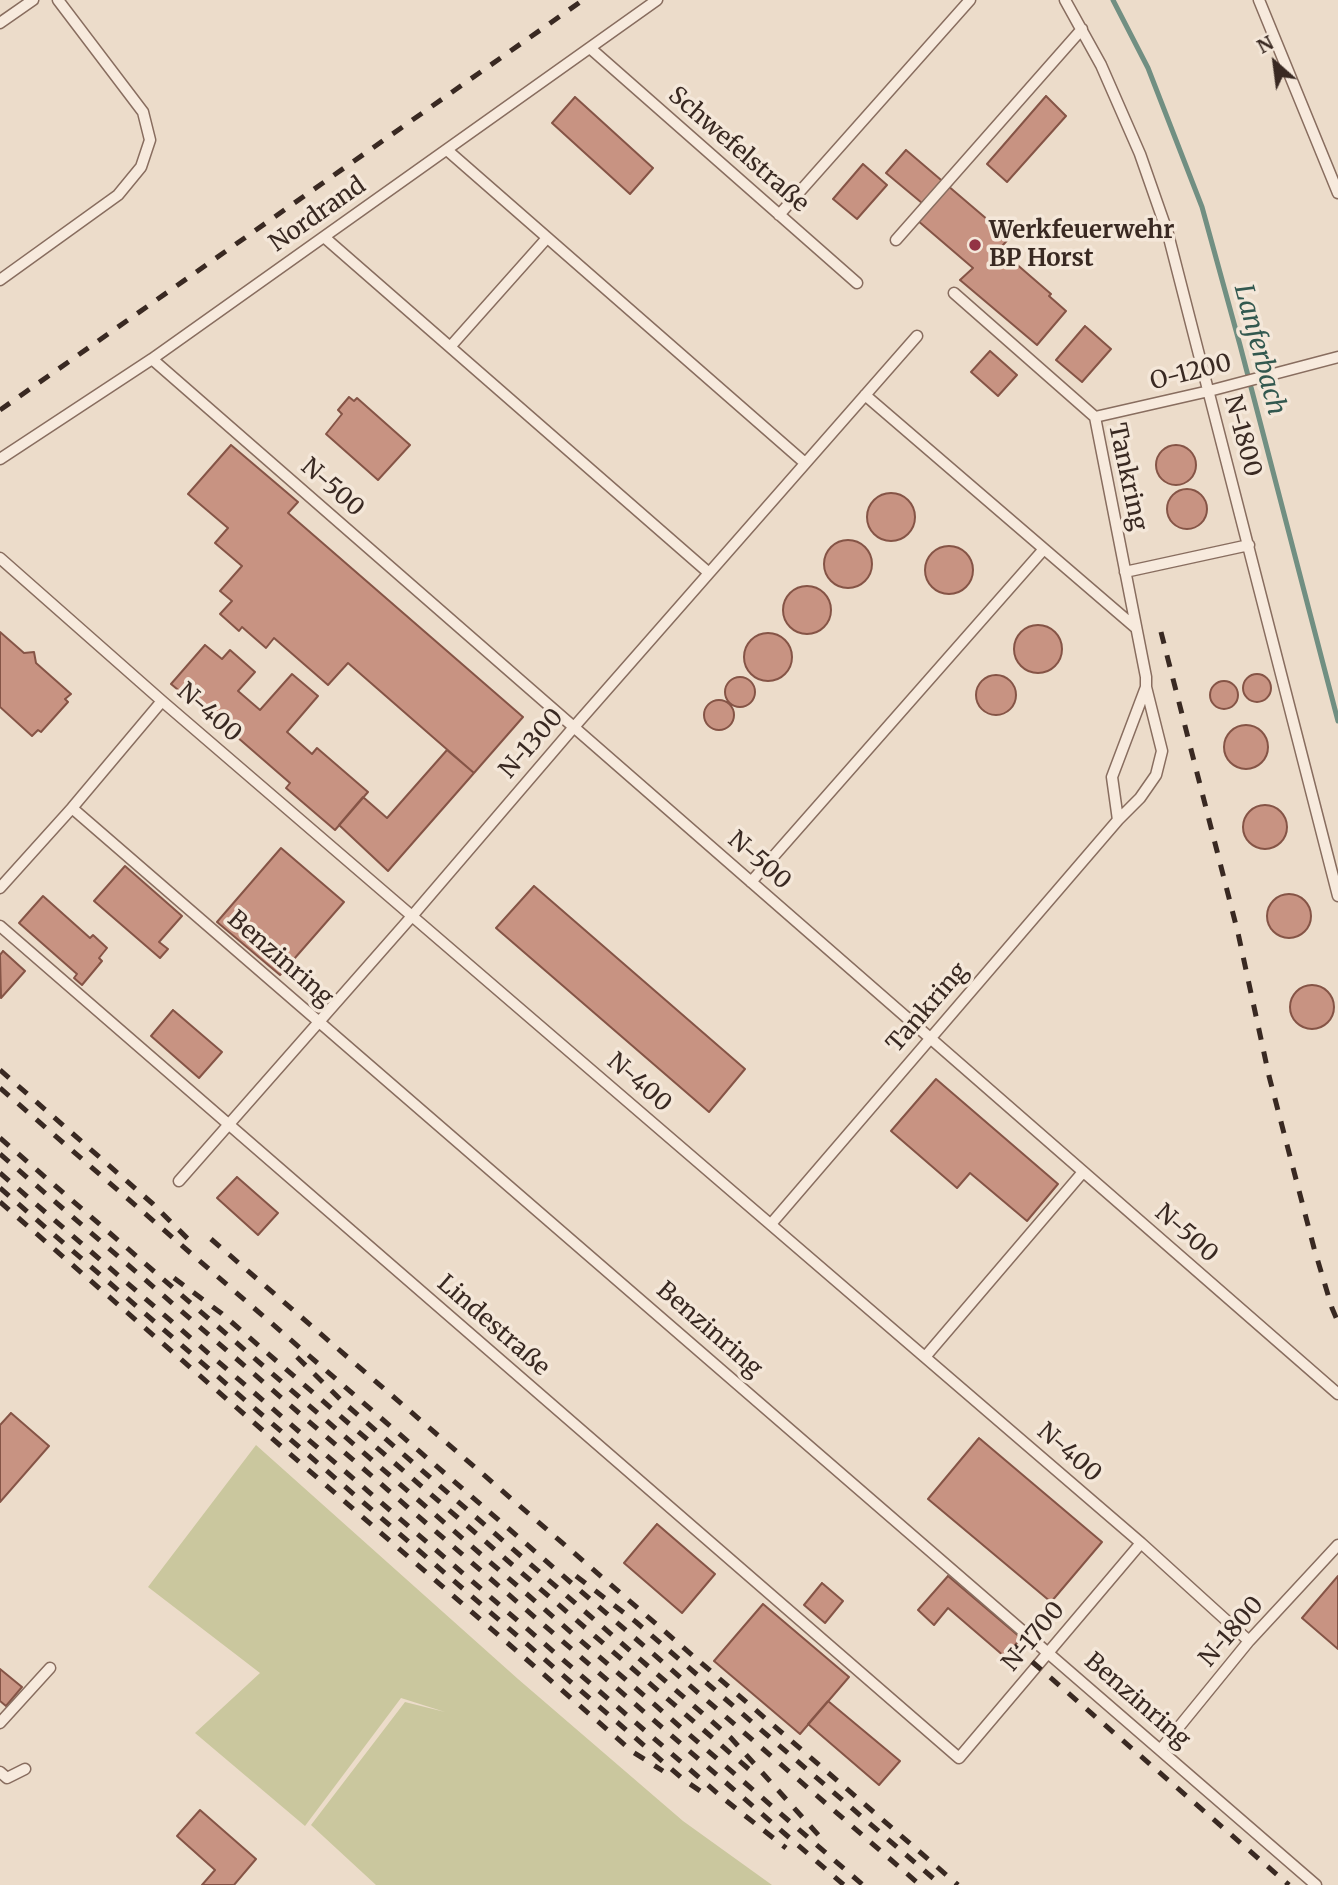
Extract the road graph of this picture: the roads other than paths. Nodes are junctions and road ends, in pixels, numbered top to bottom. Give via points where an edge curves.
1 (33, 0) edge
2 (58, 0) edge
3 (657, 0) edge
4 (970, 0) edge
5 (1065, 0) edge
6 (1259, 0) edge
7 (0, 23) edge
8 (1082, 29) junction
9 (590, 48) junction
10 (447, 150) junction
11 (1338, 193) edge
12 (779, 215) junction
13 (324, 237) junction
14 (547, 238) junction
15 (896, 240) dead end
16 (0, 280) edge
17 (857, 283) dead end
18 (954, 293) dead end
19 (917, 336) dead end
20 (450, 347) junction
21 (1338, 357) edge
22 (152, 359) junction
23 (1209, 391) junction
24 (865, 395) junction
25 (1095, 417) junction
26 (0, 459) edge
27 (805, 463) junction
28 (1249, 545) junction
29 (1044, 549) junction
30 (0, 558) edge
31 (1125, 572) junction
32 (709, 573) junction
33 (1136, 628) junction
34 (1146, 687) junction
35 (162, 701) junction
36 (574, 727) junction
37 (72, 808) junction
38 (1118, 820) junction
39 (751, 882) junction
40 (0, 888) edge
41 (1338, 896) edge
42 (413, 915) junction
43 (0, 926) edge
44 (320, 1020) junction
45 (930, 1038) junction
46 (228, 1124) junction
47 (1083, 1172) junction
48 (179, 1181) dead end
49 (771, 1224) junction
50 (925, 1357) junction
51 (1338, 1394) edge
52 (1141, 1543) junction
53 (1338, 1545) edge
54 (1249, 1641) junction
55 (1048, 1652) junction
56 (50, 1668) dead end
57 (0, 1723) edge
58 (1161, 1749) junction
59 (959, 1758) joint
60 (25, 1769) dead end
61 (0, 1772) edge
62 (1316, 1885) edge

1 - 7 lane
2 - 16 lane via 143,112 150,140 141,167 118,195
3 - 9 lane, Nordrand
4 - 12 lane
5 - 8 lane, N-1800
6 - 11 lane
8 - 15 lane
8 - 23 lane, N-1800 via 1140,154 1168,234
9 - 10 lane, Nordrand
9 - 12 lane, Schwefelstraße
10 - 13 lane, Nordrand
10 - 14 lane
12 - 17 lane, Schwefelstraße
13 - 20 lane
13 - 22 lane, Nordrand
14 - 20 lane
14 - 27 lane
18 - 25 lane, Tankring
19 - 24 lane, N-1300
20 - 32 lane
21 - 23 lane, O-1200
22 - 26 lane, Nordrand
22 - 36 lane, N-500
23 - 25 lane, O-1200
23 - 28 lane, N-1800
24 - 27 lane, N-1300
24 - 29 lane
25 - 31 lane, Tankring
27 - 32 lane, N-1300
28 - 31 lane
28 - 41 lane, N-1800
29 - 33 lane
29 - 39 lane
30 - 35 lane, N-400
31 - 33 lane, Tankring
32 - 36 lane, N-1300
33 - 34 lane, Tankring
34 - 38 lane via 1112,777
34 - 38 lane, Tankring via 1162,751 1156,775
35 - 37 lane
35 - 42 lane, N-400
36 - 39 lane, N-500
36 - 42 lane, N-1300
37 - 40 lane
37 - 44 lane, Benzinring
38 - 45 lane, Tankring
39 - 45 lane, N-500
42 - 44 lane, N-1300
42 - 49 lane, N-400
43 - 46 lane, Lindestraße
44 - 46 lane, N-1300
44 - 55 lane, Benzinring
45 - 47 lane, N-500
45 - 49 lane, Tankring
46 - 48 lane, N-1300
46 - 59 lane, Lindestraße
47 - 50 lane
47 - 51 lane, N-500
49 - 50 lane, N-400
50 - 52 lane, N-400
52 - 54 lane, N-400
52 - 55 lane, N-1700
53 - 54 lane, N-1800
54 - 58 lane, N-1800
55 - 58 lane, Benzinring
55 - 59 lane, N-1700
56 - 57 lane
58 - 62 lane, Benzinring
60 - 61 lane via 7,1778

